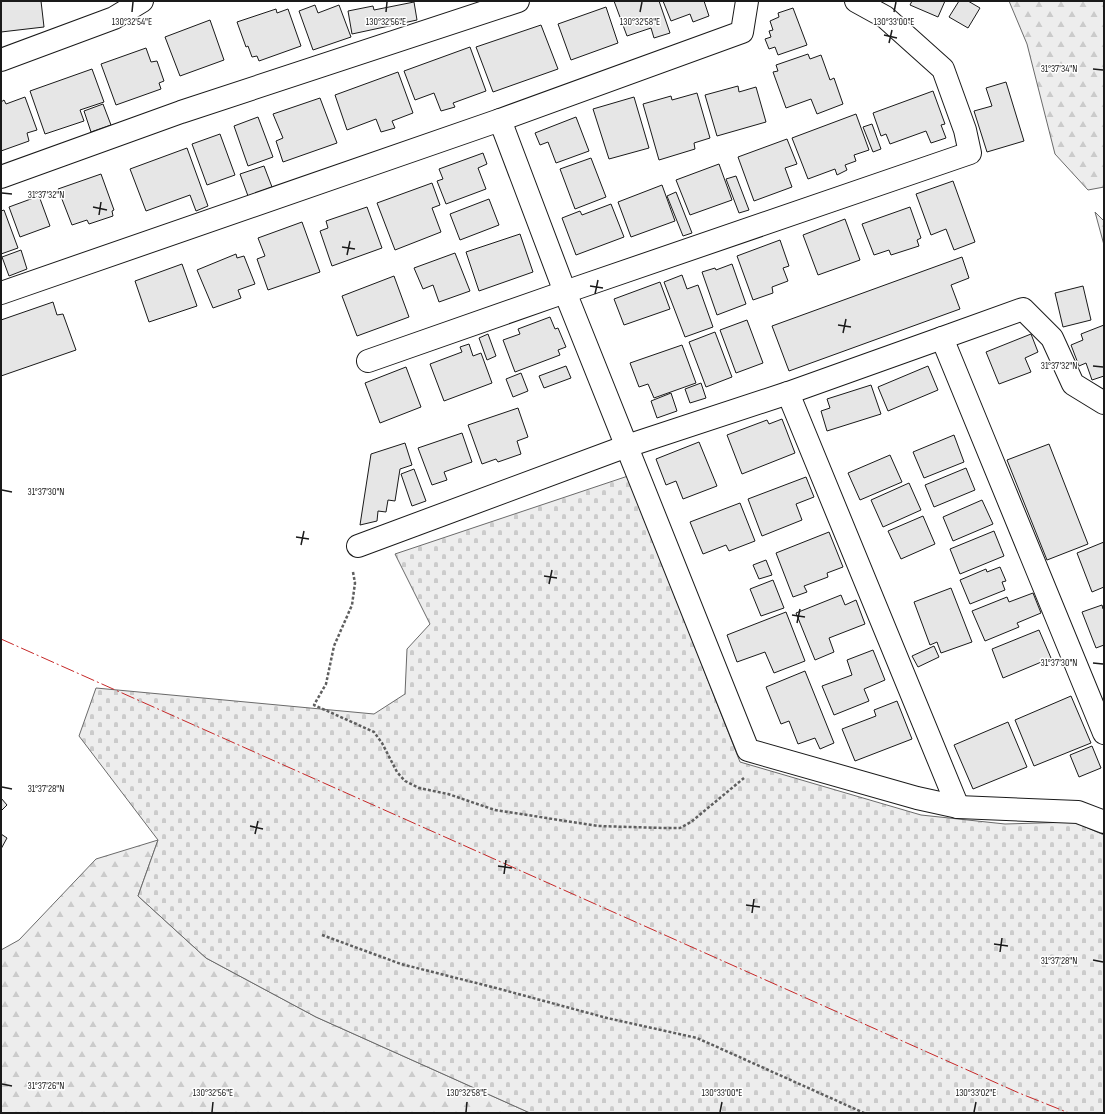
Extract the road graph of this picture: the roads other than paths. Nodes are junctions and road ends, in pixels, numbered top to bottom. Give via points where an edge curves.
1 (142, 1) edge
2 (518, 1) edge
3 (746, 1) edge
4 (856, 1) edge
5 (1, 60) edge
6 (500, 120) junction
7 (1, 177) edge
8 (565, 292) junction
9 (1, 293) edge
10 (942, 338) junction
11 (368, 361) dead end
12 (788, 393) junction
13 (1104, 404) edge
14 (626, 446) junction
15 (358, 546) road end
16 (1104, 733) edge
17 (958, 807) junction
18 (1104, 822) edge

1 - 5 street via 114,18
2 - 7 street via 181,112
3 - 6 street via 742,32
4 - 8 street via 885,17 943,69 965,130 970,154
6 - 8 street
6 - 9 street
8 - 11 street
8 - 14 street
10 - 12 street
10 - 13 street via 1023,309 1052,338 1073,384
10 - 16 street
12 - 14 street
12 - 17 street
14 - 15 street
14 - 17 street via 748,750 917,798
17 - 18 street via 1078,812

